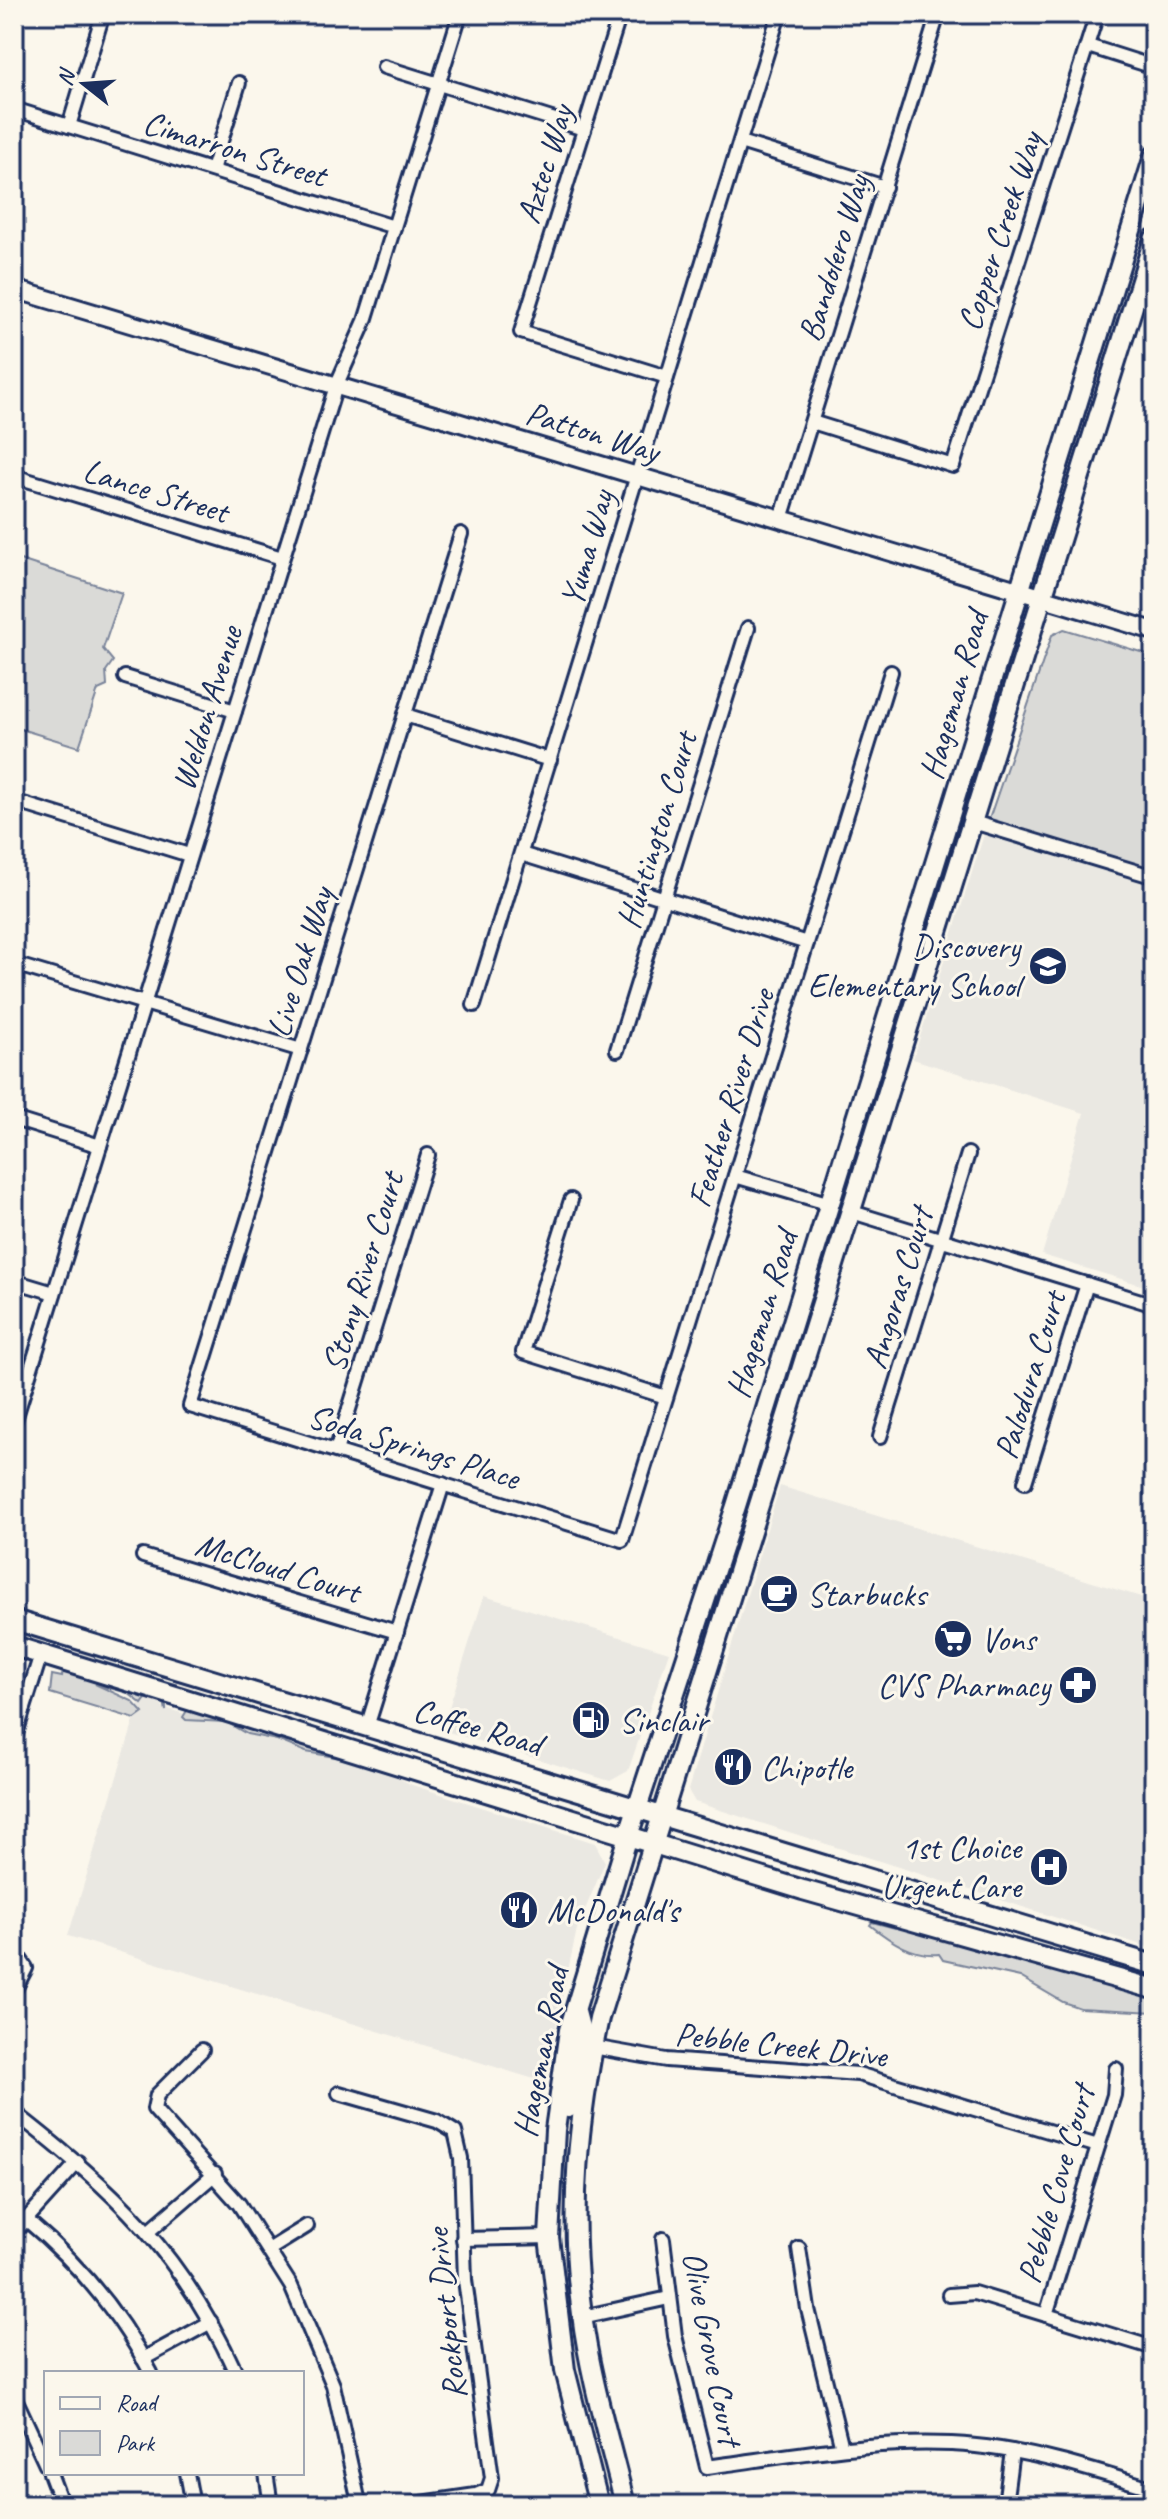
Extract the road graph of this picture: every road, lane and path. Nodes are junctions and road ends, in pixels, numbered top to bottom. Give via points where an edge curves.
1 (103, 14) edge
2 (460, 14) edge
3 (620, 14) edge
4 (779, 14) edge
5 (938, 14) edge
6 (1097, 14) edge
7 (1088, 46) junction
8 (384, 67) dead end
9 (1154, 67) edge
10 (239, 83) dead end
11 (439, 84) junction
12 (14, 109) edge
13 (69, 126) junction
14 (584, 129) junction
15 (740, 142) junction
16 (1154, 156) edge
17 (212, 170) junction
18 (885, 187) junction
19 (394, 227) junction
20 (1154, 239) edge
21 (14, 289) edge
22 (667, 377) junction
23 (336, 386) junction
24 (812, 422) junction
25 (14, 476) edge
26 (636, 476) junction
27 (781, 519) junction
28 (461, 534) dead end
29 (282, 558) junction
30 (1017, 590) junction
31 (1043, 598) junction
32 (748, 628) dead end
33 (1154, 631) edge
34 (891, 672) dead end
35 (125, 677) dead end
36 (235, 711) junction
37 (405, 715) junction
38 (550, 760) junction
39 (14, 801) edge
40 (973, 822) junction
41 (521, 854) junction
42 (189, 855) junction
43 (1148, 875) dead end
44 (664, 899) junction
45 (807, 943) junction
46 (14, 964) edge
47 (143, 1005) junction
48 (474, 1005) dead end
49 (301, 1050) junction
50 (617, 1050) dead end
51 (859, 1106) junction
52 (14, 1119) edge
53 (100, 1146) junction
54 (968, 1154) dead end
55 (428, 1155) dead end
56 (735, 1176) junction
57 (571, 1200) dead end
58 (827, 1203) junction
59 (852, 1212) junction
60 (941, 1240) junction
61 (14, 1281) edge
62 (1087, 1284) junction
63 (54, 1293) junction
64 (1154, 1305) edge
65 (812, 1331) junction
66 (666, 1397) junction
67 (190, 1406) joint
68 (14, 1423) edge
69 (880, 1437) dead end
70 (336, 1451) junction
71 (1025, 1482) dead end
72 (443, 1484) junction
73 (736, 1506) junction
74 (622, 1540) joint
75 (143, 1556) dead end
76 (14, 1620) edge
77 (724, 1624) junction
78 (397, 1632) junction
79 (14, 1646) edge
80 (41, 1654) junction
81 (179, 1695) junction
82 (300, 1707) junction
83 (367, 1727) junction
84 (14, 1740) edge
85 (639, 1806) junction
86 (664, 1815) junction
87 (628, 1836) junction
88 (655, 1844) junction
89 (14, 1950) edge
90 (1154, 1965) edge
91 (1154, 1989) edge
92 (14, 1991) edge
93 (575, 2008) junction
94 (593, 2047) junction
95 (202, 2050) dead end
96 (1116, 2069) dead end
97 (339, 2093) dead end
98 (14, 2112) edge
99 (1098, 2146) junction
100 (78, 2162) junction
101 (576, 2168) junction
102 (215, 2174) junction
103 (28, 2221) junction
104 (307, 2226) dead end
105 (149, 2231) junction
106 (14, 2233) edge
107 (549, 2237) junction
108 (463, 2239) junction
109 (663, 2239) dead end
110 (799, 2248) dead end
111 (270, 2249) junction
112 (949, 2295) dead end
113 (669, 2298) junction
114 (1046, 2315) junction
115 (582, 2317) junction
116 (211, 2322) junction
117 (1154, 2348) edge
118 (143, 2359) junction
119 (150, 2371) edge
120 (235, 2371) edge
121 (14, 2396) edge
122 (17, 2411) edge
123 (842, 2448) junction
124 (1012, 2451) junction
125 (44, 2461) edge
126 (51, 2475) edge
127 (187, 2475) edge
128 (266, 2475) edge
129 (1154, 2489) edge
130 (62, 2505) edge
131 (193, 2505) edge
132 (271, 2505) edge
133 (363, 2505) edge
134 (408, 2505) edge
135 (599, 2505) edge
136 (625, 2505) edge
137 (1005, 2505) edge

1 - 13 street
2 - 11 street, Weldon Avenue
3 - 14 street, Aztec Way
4 - 15 street, Yuma Way
5 - 18 street, Bandolero Way
6 - 7 street, Copper Creek Way
7 - 9 street
7 - 24 street, Copper Creek Way via 953,466
8 - 11 street
10 - 17 street
11 - 14 street
11 - 19 street, Weldon Avenue
12 - 13 street, Cimarron Street
13 - 17 street, Cimarron Street
14 - 22 street, Aztec Way via 521,332
15 - 18 street
15 - 22 street, Yuma Way
16 - 30 main road, Hageman Road
17 - 19 street, Cimarron Street
18 - 24 street, Bandolero Way
19 - 23 street, Weldon Avenue via 365,321
20 - 31 main road, Hageman Road
21 - 23 street, Patton Way
22 - 26 street, Yuma Way
23 - 26 street, Patton Way
23 - 29 street, Weldon Avenue
24 - 27 street, Bandolero Way
25 - 29 street, Lance Street
26 - 27 street, Patton Way
26 - 38 street, Yuma Way
27 - 30 street, Patton Way
28 - 37 street, Live Oak Way
29 - 36 street, Weldon Avenue
30 - 31 street, Patton Way
30 - 51 main road, Hageman Road
31 - 33 street, Patton Way
31 - 40 main road, Hageman Road
32 - 44 street, Huntington Court
34 - 45 street, Feather River Drive
35 - 36 street
36 - 42 street, Weldon Avenue
37 - 38 street
37 - 49 street, Live Oak Way
38 - 41 street, Yuma Way
39 - 42 street
40 - 43 street
40 - 59 main road, Hageman Road
41 - 44 street
41 - 48 street, Yuma Way
42 - 47 street, Weldon Avenue
44 - 45 street
44 - 50 street, Huntington Court
45 - 56 street, Feather River Drive
46 - 47 street
47 - 49 street
47 - 53 street, Weldon Avenue
49 - 67 street, Live Oak Way
51 - 58 main road, Hageman Road
51 - 59 main road via 862,1132 841,1200
52 - 53 street
53 - 63 street, Weldon Avenue
54 - 60 street, Angoras Court
55 - 70 street, Stony River Court
56 - 58 street
56 - 66 street, Feather River Drive
57 - 66 street via 523,1352
58 - 65 main road via 834,1221
58 - 73 main road, Hageman Road
59 - 60 street
59 - 65 main road, Hageman Road
60 - 62 street
60 - 69 street, Angoras Court
61 - 63 street
62 - 64 street
62 - 71 street, Palodura Court
63 - 68 street, Weldon Avenue
65 - 77 main road, Hageman Road
66 - 74 street, Feather River Drive
67 - 70 street, Soda Springs Place
70 - 72 street, Soda Springs Place
72 - 74 street, Soda Springs Place
72 - 78 street
73 - 77 main road via 735,1539 716,1608
73 - 85 main road, Hageman Road
75 - 78 street, McCloud Court
76 - 82 main road, Coffee Road
77 - 86 main road, Hageman Road
78 - 83 street
79 - 80 main road, Coffee Road
80 - 81 main road, Coffee Road
80 - 84 street
81 - 82 main road via 197,1688 285,1714
81 - 87 main road, Coffee Road
82 - 83 main road, Coffee Road
83 - 85 main road, Coffee Road
85 - 86 main road, Coffee Road
85 - 87 main road, Hageman Road
86 - 88 main road, Hageman Road
86 - 90 main road, Coffee Road
87 - 88 main road, Coffee Road
87 - 93 main road, Hageman Road
88 - 91 main road, Coffee Road
88 - 94 main road, Hageman Road
89 - 92 street via 26,1968
93 - 101 main road via 582,2035 565,2145
93 - 107 main road, Hageman Road via 560,2080
94 - 99 street, Pebble Creek Drive via 666,2060 858,2074
94 - 101 main road, Hageman Road
95 - 102 street via 157,2095 154,2109
96 - 99 street, Pebble Cove Court
97 - 108 street, Rockport Drive via 437,2121 455,2132 461,2158
98 - 100 street
99 - 114 street, Pebble Cove Court
100 - 103 street
100 - 105 street
101 - 115 main road, Hageman Road
102 - 105 street
102 - 111 street
103 - 106 street
103 - 118 street via 95,2286
104 - 111 street
105 - 116 street
107 - 108 street
107 - 115 main road via 561,2264 566,2297
107 - 135 main road, Hageman Road via 565,2370
108 - 134 street, Rockport Drive via 492,2478 488,2490 476,2495
109 - 113 street, Olive Grove Court
110 - 123 street via 808,2309
111 - 133 street via 322,2355
112 - 114 street via 974,2293
113 - 115 street
113 - 123 street, Olive Grove Court via 707,2467
114 - 117 street
115 - 136 main road, Hageman Road
116 - 118 street
116 - 120 street
118 - 119 street
121 - 122 street
122 - 125 street
123 - 124 street via 935,2443
124 - 129 street
124 - 137 street
126 - 130 street
127 - 131 street
128 - 132 street

